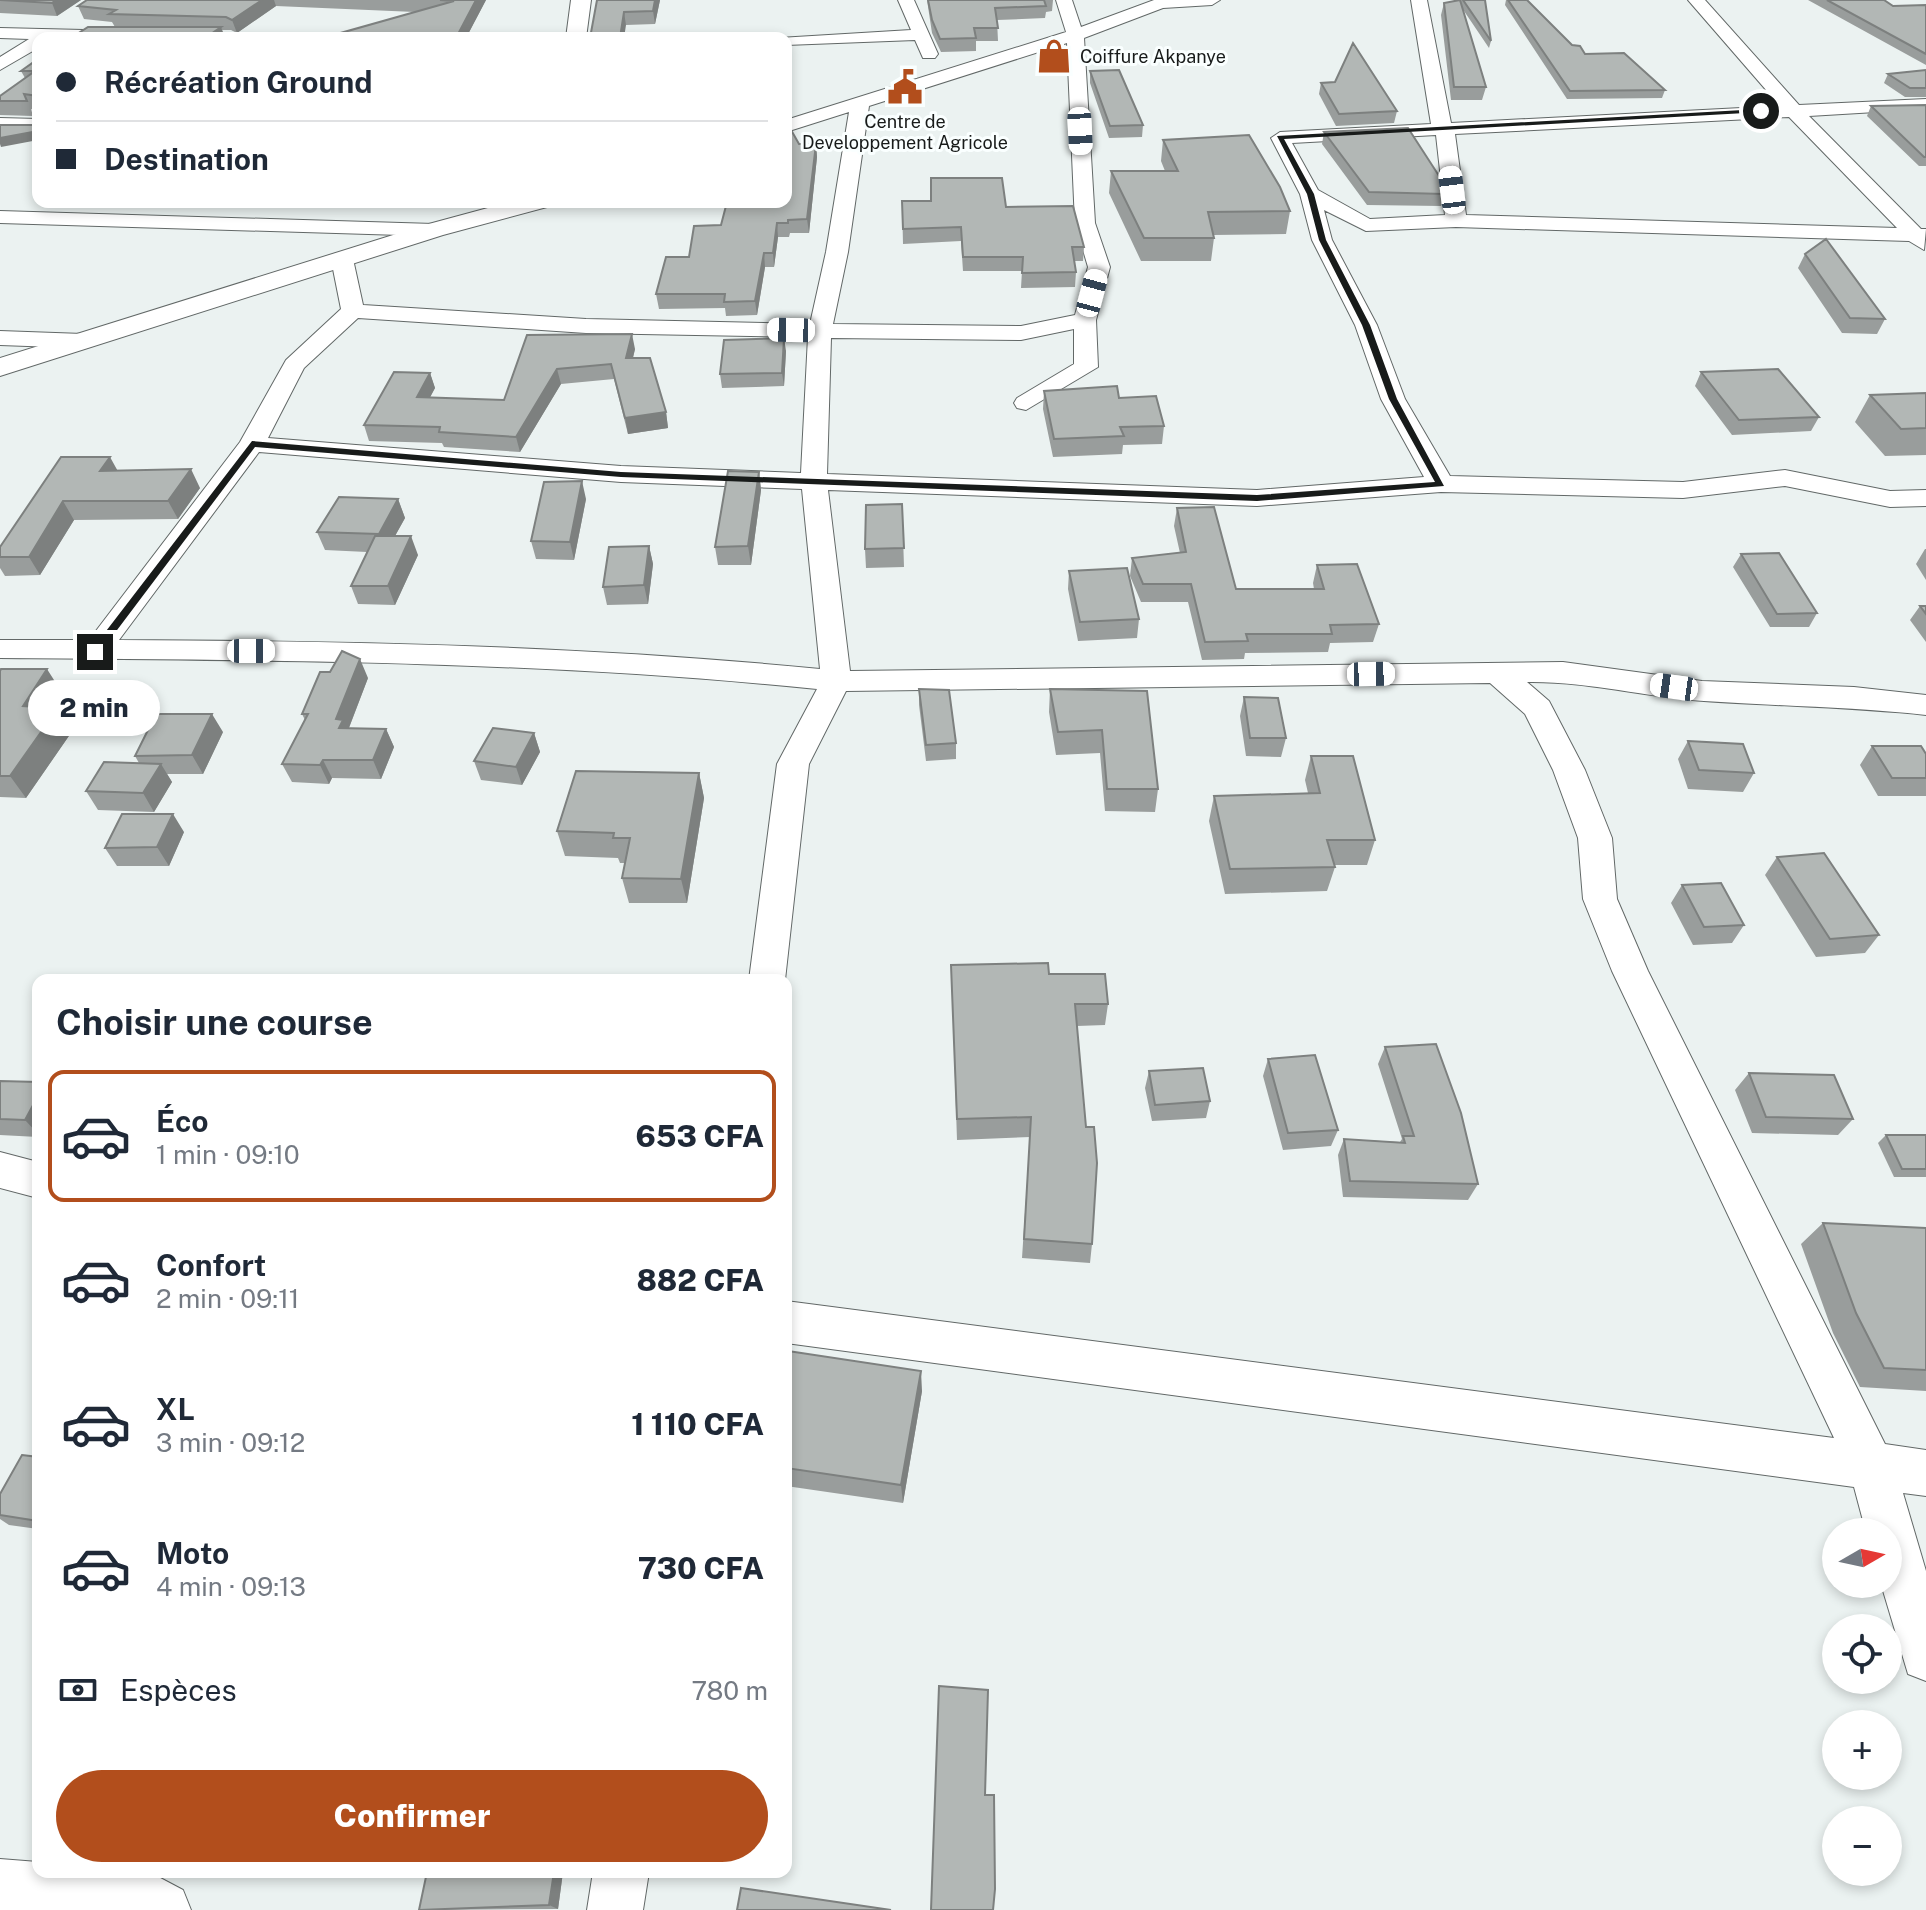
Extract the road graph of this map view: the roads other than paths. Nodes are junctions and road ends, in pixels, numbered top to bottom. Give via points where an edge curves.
1 (581, 0) edge
2 (906, 0) edge
3 (1064, 0) edge
4 (1212, 0) edge
5 (1419, 0) edge
6 (1696, 0) edge
7 (1161, 1) edge
8 (72, 17) dead end
9 (50, 32) edge
10 (577, 32) edge
11 (0, 33) edge
12 (921, 35) junction
13 (1075, 35) junction
14 (32, 36) edge
15 (792, 40) edge
16 (32, 44) edge
17 (0, 65) edge
18 (938, 77) junction
19 (860, 103) junction
20 (1926, 104) edge
21 (1792, 109) junction
22 (0, 124) edge
23 (792, 124) edge
24 (32, 125) edge
25 (1445, 128) junction
26 (1310, 194) junction
27 (516, 208) edge
28 (0, 217) edge
29 (1456, 221) junction
30 (434, 230) junction
31 (1922, 239) edge
32 (342, 259) junction
33 (353, 311) junction
34 (1085, 320) junction
35 (820, 331) junction
36 (0, 338) edge
37 (83, 341) junction
38 (0, 367) edge
39 (1026, 403) dead end
40 (252, 444) junction
41 (814, 482) junction
42 (1441, 484) junction
43 (1926, 498) edge
44 (0, 649) edge
45 (95, 652) junction
46 (1497, 673) junction
47 (836, 681) junction
48 (1926, 705) edge
49 (768, 974) edge
50 (0, 1170) edge
51 (32, 1178) edge
52 (792, 1323) edge
53 (1871, 1465) junction
54 (1926, 1473) edge
55 (1926, 1656) edge
56 (620, 1878) edge
57 (0, 1887) edge
58 (163, 1910) edge
59 (615, 1910) edge

1 - 10 street
2 - 12 street
3 - 13 street
4 - 7 street
5 - 25 street via 1440,124
6 - 21 street
7 - 13 street
8 - 9 street
11 - 14 street
12 - 15 street
12 - 18 street
13 - 18 street
13 - 34 street via 1085,223 1099,267
16 - 17 street
18 - 19 street
19 - 23 street
19 - 35 street
20 - 21 street
21 - 25 street
21 - 31 street
22 - 24 street
25 - 26 street via 1280,138
25 - 29 street
26 - 29 street via 1366,225
26 - 42 street via 1322,240 1366,325 1393,399
27 - 30 street
28 - 30 street
29 - 31 street
30 - 32 street
32 - 33 street
32 - 37 street
33 - 35 street via 586,326
33 - 40 street via 294,365
34 - 35 street via 1021,333
34 - 39 street via 1086,367
35 - 41 street
36 - 37 street
37 - 38 street
40 - 41 street via 621,474
40 - 45 street
41 - 42 street via 1257,498
41 - 47 street
42 - 43 street via 1683,490 1785,478 1890,499
44 - 45 street
45 - 47 street via 375,651 680,665
46 - 47 street
46 - 48 street via 1563,672 1702,691
46 - 53 street via 1538,708 1569,770 1595,838 1600,899 1630,971
47 - 49 street via 793,764
50 - 51 street
52 - 53 street
53 - 54 street
53 - 55 street
56 - 59 street
57 - 58 street via 149,1900

